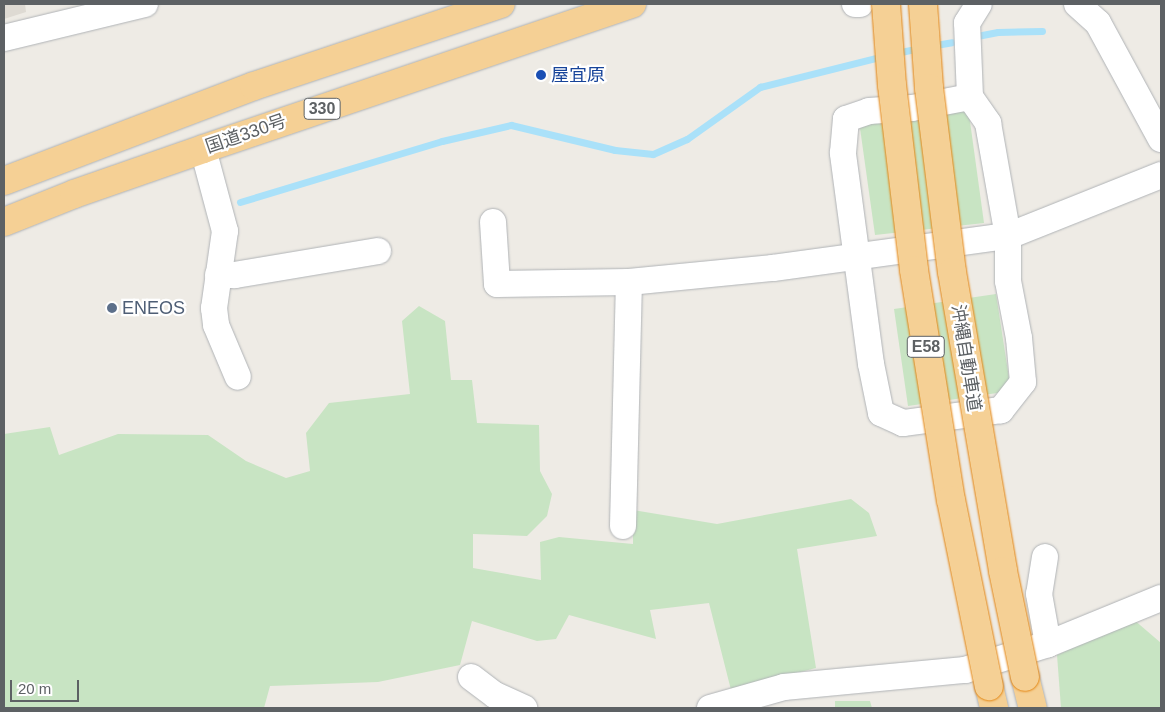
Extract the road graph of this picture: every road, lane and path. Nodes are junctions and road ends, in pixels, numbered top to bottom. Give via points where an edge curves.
1 (145, 4) edge
2 (501, 4) edge
3 (632, 4) edge
4 (855, 4) edge
5 (860, 4) edge
6 (886, 4) edge
7 (923, 4) edge
8 (979, 4) edge
9 (1077, 4) edge
10 (4, 38) edge
11 (970, 98) junction
12 (1161, 139) edge
13 (203, 149) junction
14 (1161, 175) edge
15 (4, 181) edge
16 (4, 222) edge
17 (493, 222) dead end
18 (1008, 236) junction
19 (378, 251) dead end
20 (857, 257) junction
21 (218, 275) junction
22 (630, 282) junction
23 (238, 377) dead end
24 (623, 526) dead end
25 (1045, 557) dead end
26 (1161, 598) edge
27 (1048, 644) junction
28 (471, 677) dead end
29 (992, 697) edge
30 (524, 708) edge
31 (710, 708) edge
32 (1033, 708) edge

1 - 10 street
2 - 15 highway, 330 via 254,86
3 - 13 highway, 国道330号 / 330
4 - 5 street
6 - 29 highway, E58, bridge via 892,85 914,270 951,500
7 - 32 highway, 沖縄自動車道 / E58, bridge via 929,88 952,272 1003,571
8 - 11 street via 967,23
9 - 12 street via 1098,23
11 - 18 street via 988,123
11 - 20 street via 912,108 869,111 846,119 843,153
13 - 16 highway, 国道330号 / 330
13 - 21 street via 225,231
14 - 18 street
17 - 22 street via 497,284
18 - 20 street
18 - 20 street via 1008,281 1019,338 1023,382 1001,410 903,423 881,413
19 - 21 street via 235,275
20 - 22 street
21 - 23 street via 214,308 216,326
22 - 24 street
25 - 27 street via 1040,594
26 - 27 street
27 - 31 street via 965,670 784,687
28 - 30 street via 495,695

